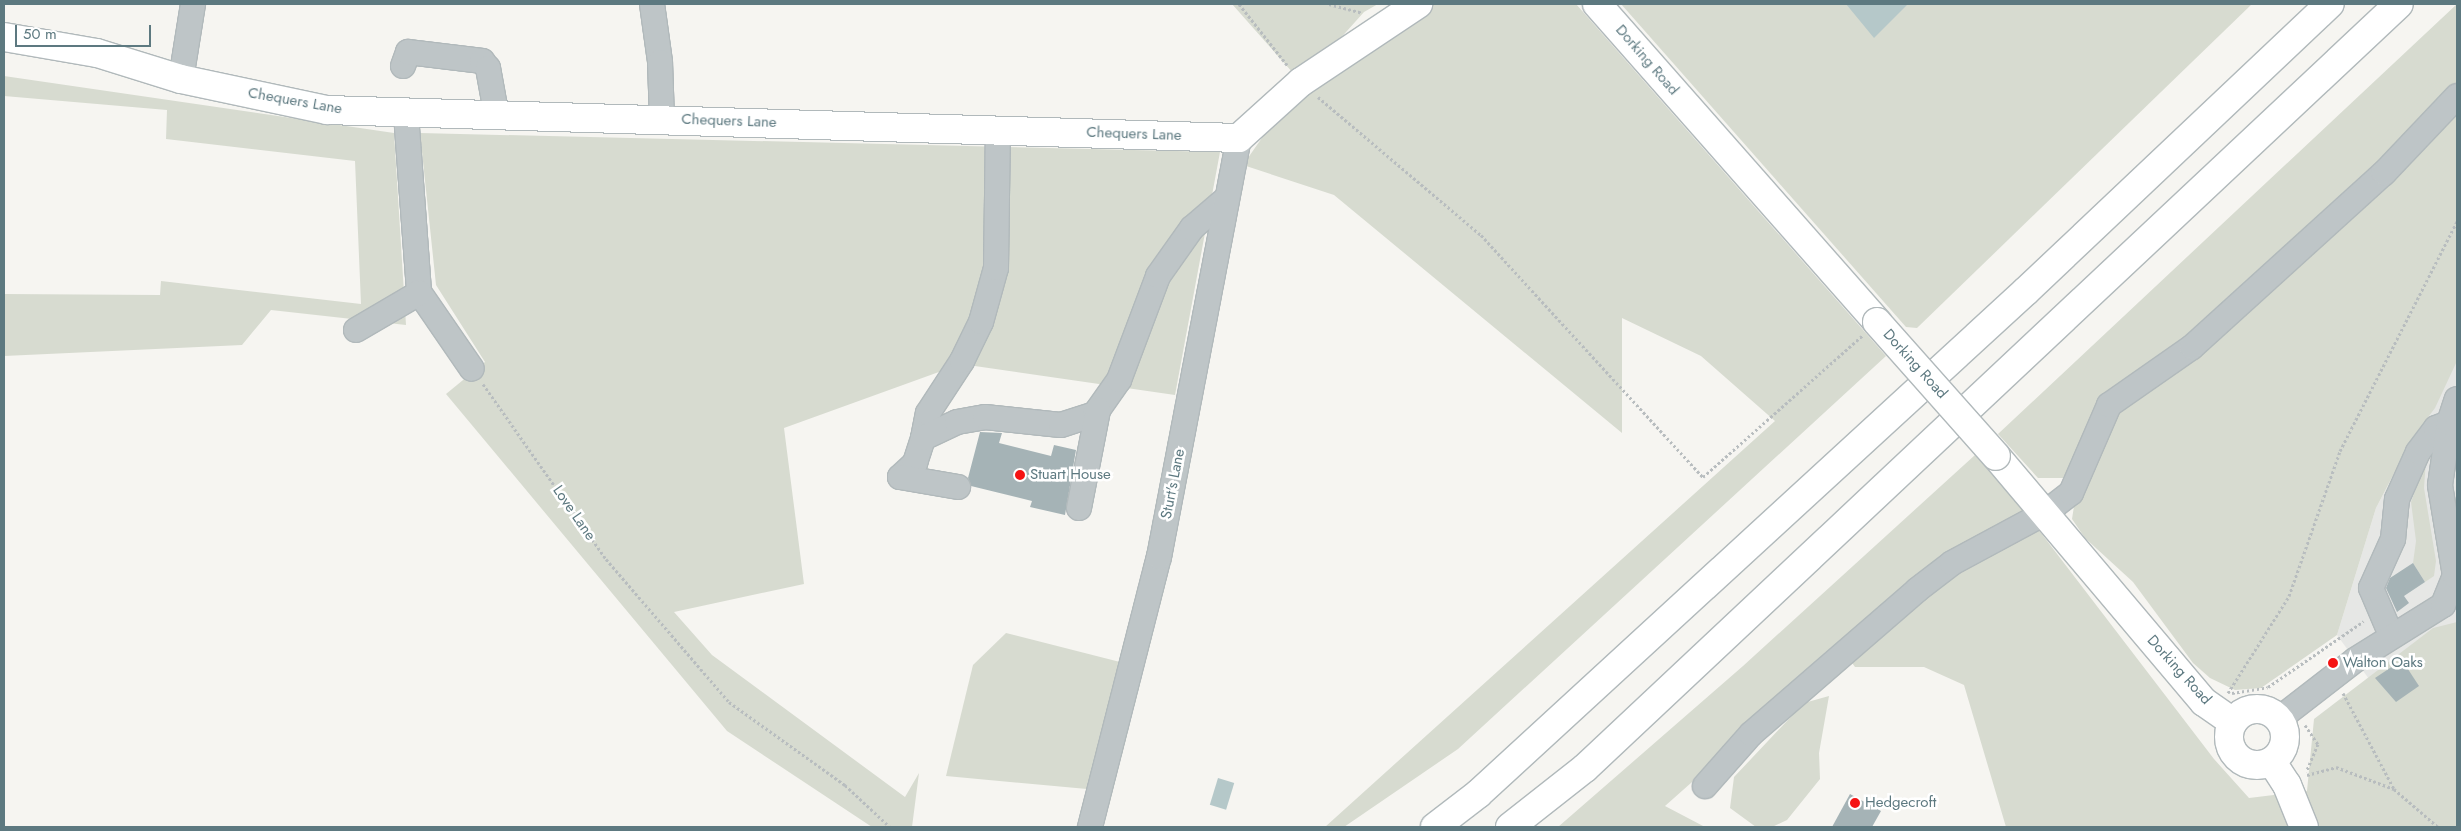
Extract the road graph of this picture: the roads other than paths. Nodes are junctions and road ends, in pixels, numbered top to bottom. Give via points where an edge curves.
1 (193, 4) edge
2 (652, 4) edge
3 (1418, 4) edge
4 (1598, 4) edge
5 (2330, 4) edge
6 (2399, 4) edge
7 (4, 37) edge
8 (403, 66) dead end
9 (181, 79) junction
10 (2457, 96) edge
11 (496, 112) junction
12 (406, 114) junction
13 (662, 120) junction
14 (998, 130) junction
15 (1240, 138) junction
16 (1227, 198) junction
17 (419, 293) junction
18 (356, 330) dead end
19 (472, 369) road end
20 (2457, 398) edge
21 (1098, 410) junction
22 (2449, 423) junction
23 (923, 438) junction
24 (958, 486) dead end
25 (1079, 508) dead end
26 (2045, 514) junction
27 (2454, 594) edge
28 (2391, 635) junction
29 (2226, 708) junction
30 (2286, 712) junction
31 (2272, 762) junction
32 (1704, 786) dead end
33 (1090, 827) edge
34 (1435, 827) edge
35 (1510, 827) edge
36 (2304, 827) edge

1 - 9 street
2 - 13 street via 660,62
3 - 15 main road via 1301,82
4 - 26 main road, Dorking Road, bridge
5 - 34 main road via 2026,291 1478,794
6 - 35 main road via 1584,768
7 - 9 main road, Chequers Lane via 97,53
8 - 11 street via 408,52 482,61 488,68
9 - 12 main road, Chequers Lane via 327,110
10 - 26 street via 2384,173 2192,347 2109,405 2071,493
11 - 12 main road, Chequers Lane
11 - 13 main road, Chequers Lane
12 - 17 street via 408,193
13 - 14 main road, Chequers Lane
14 - 15 main road, Chequers Lane
14 - 23 street via 996,268 981,322 962,360 928,413
15 - 16 street, Sturt's Lane
16 - 21 street via 1192,228 1158,276 1119,380
16 - 33 street, Sturt's Lane via 1159,557
17 - 18 street
17 - 19 street
20 - 22 street
21 - 23 street via 1061,425 984,417 944,427
21 - 25 street
22 - 27 street via 2440,485
22 - 28 street via 2436,428 2418,452 2397,499 2393,539 2371,588
23 - 24 street via 915,463 900,477
26 - 29 main road, Dorking Road via 2198,696
26 - 32 street via 1952,563 1917,590 1751,734
27 - 28 street via 2442,605
28 - 30 street
29 - 30 main road via 2240,714 2255,709
29 - 31 main road via 2230,747 2237,758 2248,764
30 - 31 main road via 2286,742
31 - 36 main road via 2296,780

